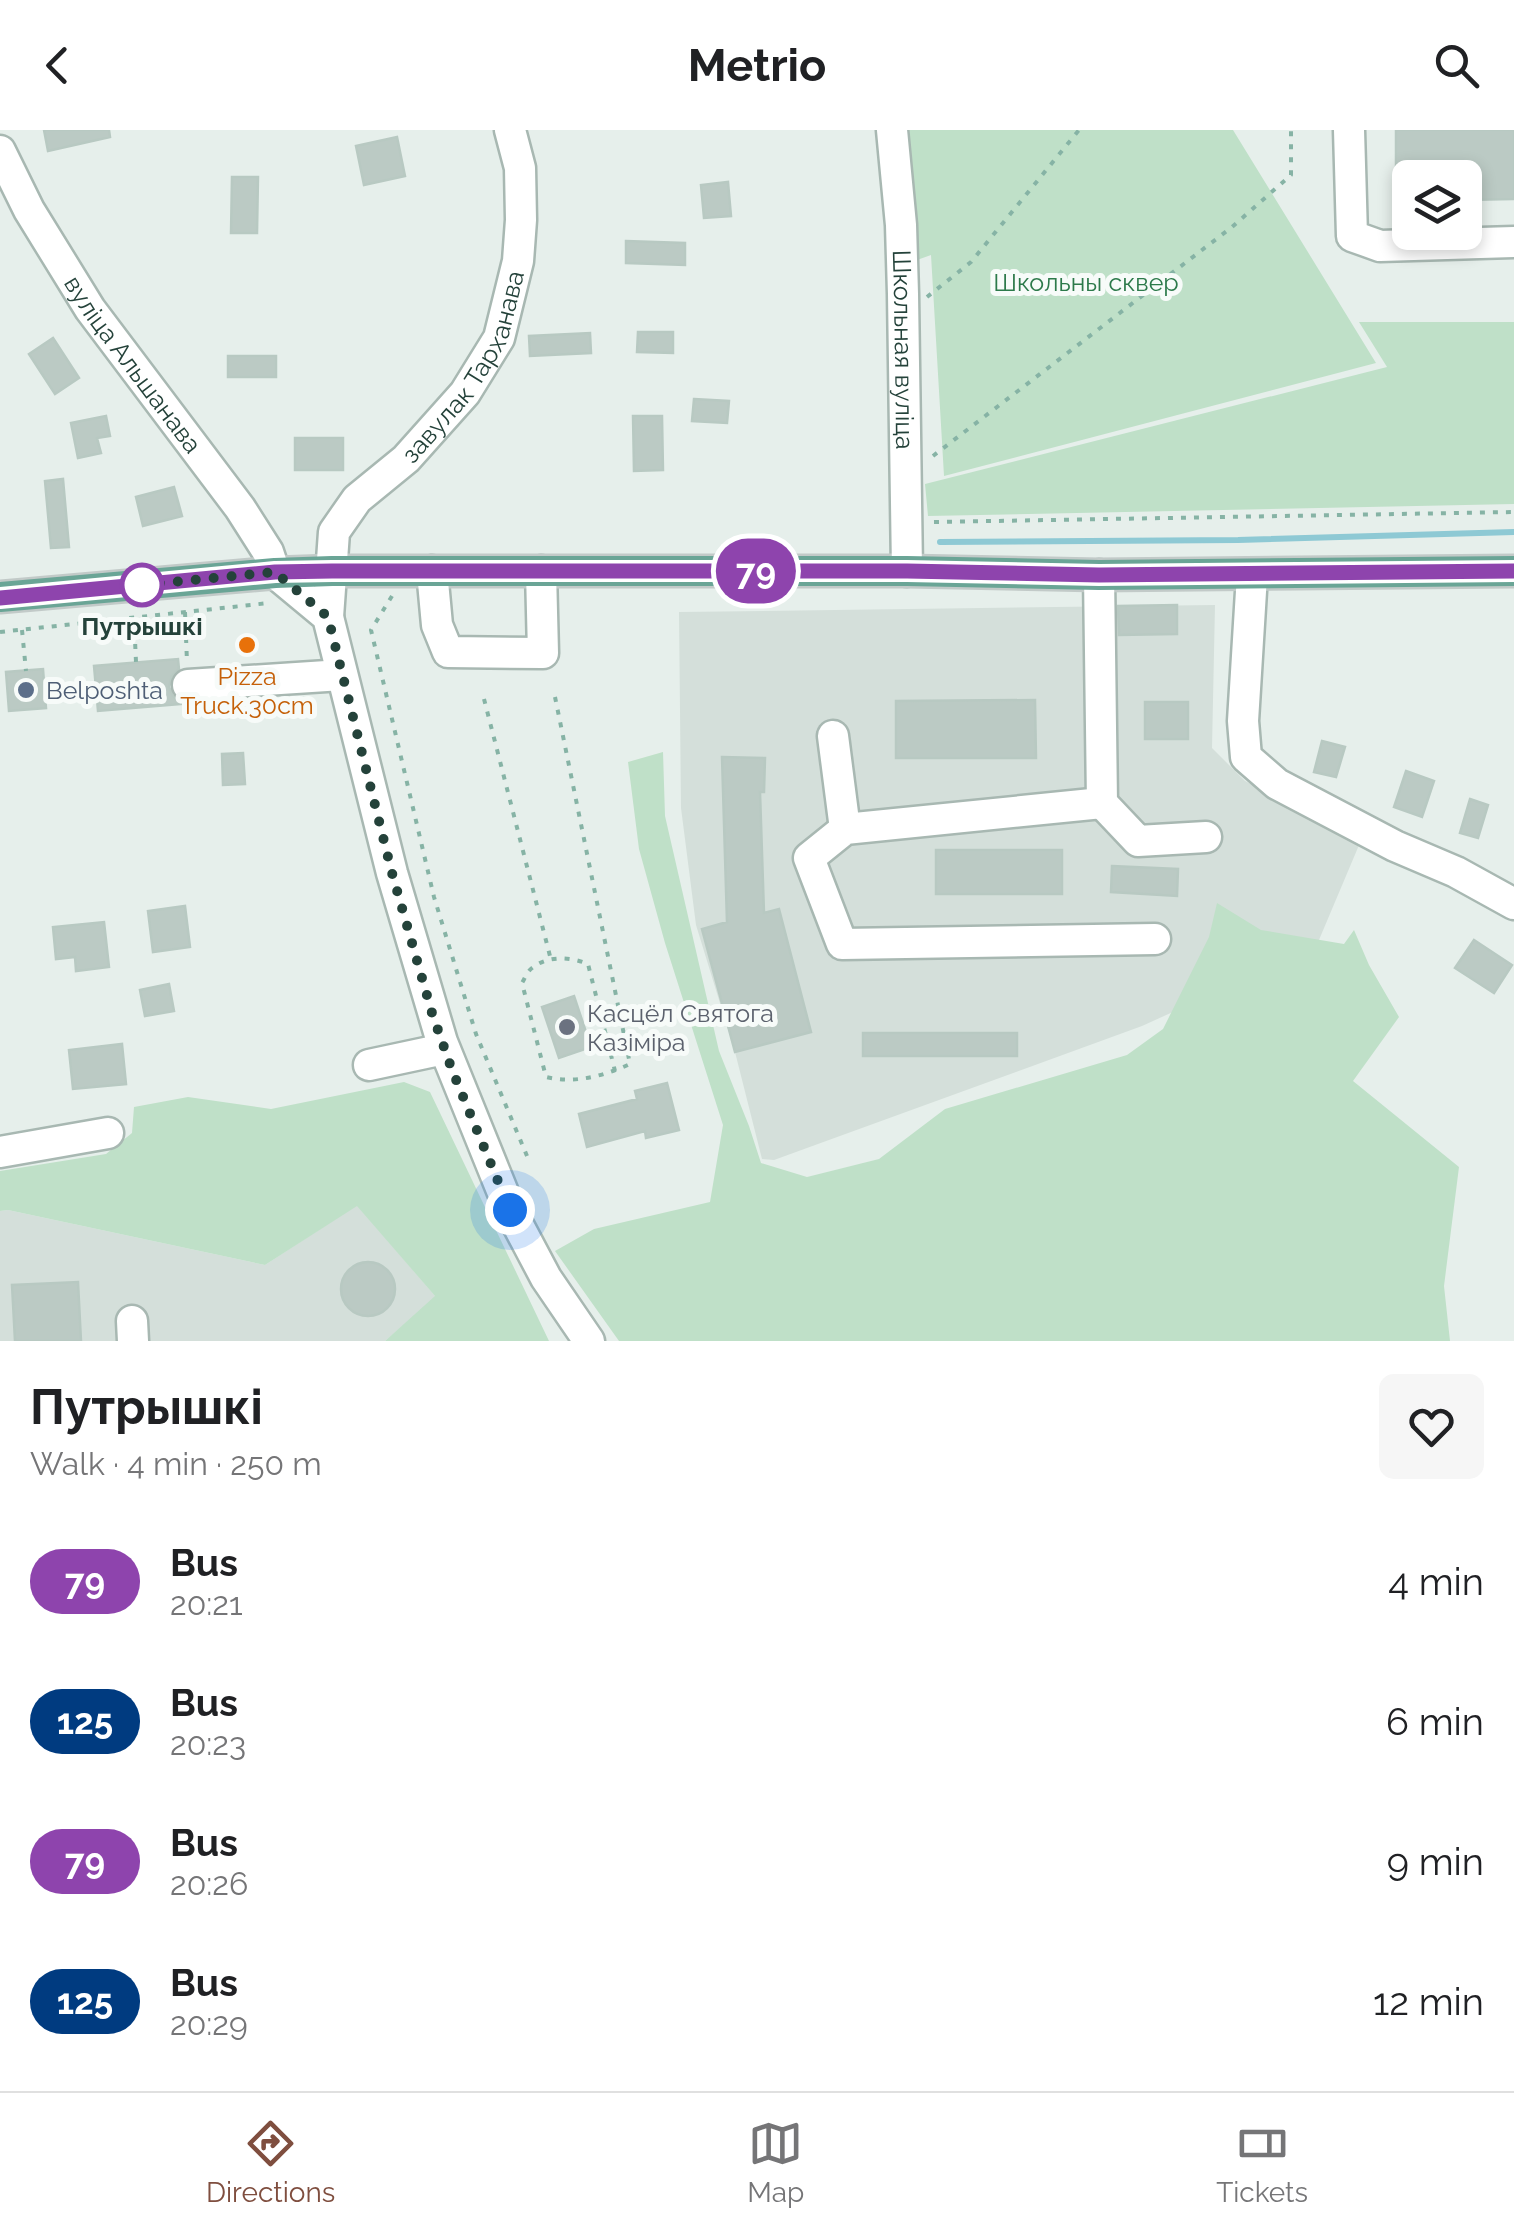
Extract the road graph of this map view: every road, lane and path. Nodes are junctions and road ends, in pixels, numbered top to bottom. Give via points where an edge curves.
1 (510, 130) edge
2 (892, 130) edge
3 (1079, 130) edge
4 (1291, 130) edge
5 (1348, 130) edge
6 (0, 151) edge
7 (1514, 242) edge
8 (904, 315) junction
9 (905, 491) junction
10 (1514, 512) edge
11 (906, 523) junction
12 (332, 571) junction
13 (541, 571) junction
14 (907, 571) junction
15 (1514, 571) edge
16 (1099, 575) junction
17 (1252, 575) junction
18 (432, 583) junction
19 (273, 588) junction
20 (0, 598) edge
21 (328, 617) junction
22 (134, 618) junction
23 (22, 630) junction
24 (0, 632) edge
25 (136, 662) dead end
26 (26, 670) dead end
27 (342, 675) junction
28 (188, 685) dead end
29 (554, 697) dead end
30 (484, 699) dead end
31 (833, 736) dead end
32 (1102, 803) junction
33 (845, 829) junction
34 (1206, 837) dead end
35 (1514, 904) edge
36 (1155, 939) dead end
37 (551, 960) junction
38 (444, 1049) junction
39 (369, 1066) dead end
40 (615, 1071) junction
41 (108, 1132) dead end
42 (0, 1152) edge
43 (527, 1156) dead end
44 (589, 1341) edge

1 - 12 street, завулак Тарханава via 520,168 521,220 498,338 465,393 406,459 357,499 334,532
2 - 8 street, Школьная вуліца
3 - 8 path via 970,262
4 - 9 path via 1291,175 936,452
5 - 7 street via 1352,236 1380,246
6 - 19 street, вуліца Альшанава via 90,309 268,552
8 - 9 street, Школьная вуліца
9 - 11 street, Школьная вуліца
10 - 11 path
11 - 14 street, Школьная вуліца
12 - 18 main road
12 - 19 main road
12 - 21 street, завулак Тарханава
13 - 14 main road
13 - 18 main road
13 - 18 street via 543,653 448,652
14 - 16 main road
15 - 17 main road
16 - 17 main road
16 - 32 street
17 - 35 street via 1246,757 1278,784
18 - 43 path via 391,596 371,630 434,897 476,1034
19 - 20 main road
19 - 21 street
19 - 22 path
21 - 27 street, завулак Тарханава
22 - 23 path
22 - 25 path
23 - 24 path
23 - 26 path
27 - 28 street
27 - 38 street, завулак Тарханава
29 - 40 path via 630,1064
30 - 37 path
31 - 33 street
32 - 33 street
32 - 34 street via 1138,841
33 - 36 street via 809,858 842,944
37 - 40 path via 570,957 588,964
37 - 40 path via 532,968 522,982 546,1077 566,1082
38 - 39 street
38 - 44 street, завулак Тарханава via 510,1210
41 - 42 street

